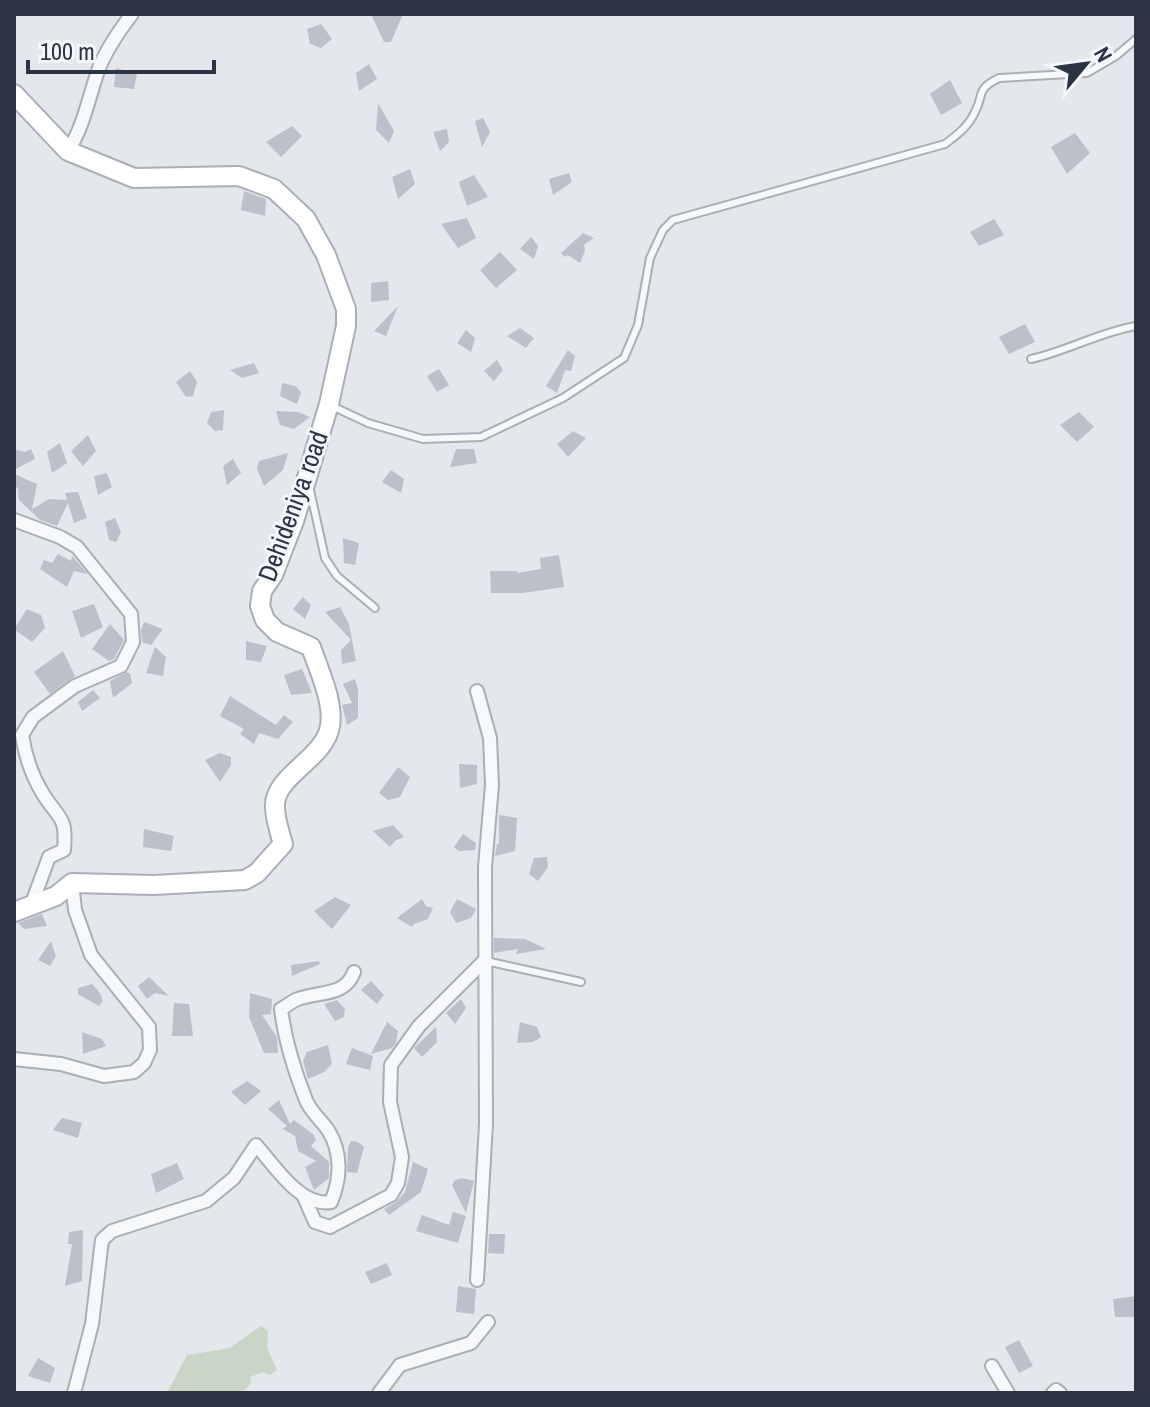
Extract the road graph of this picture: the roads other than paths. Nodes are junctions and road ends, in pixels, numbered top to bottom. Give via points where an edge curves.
1 (132, 14) edge
2 (1136, 39) edge
3 (17, 103) edge
4 (68, 151) junction
5 (1136, 326) edge
6 (1031, 359) dead end
7 (329, 404) junction
8 (306, 479) junction
9 (14, 520) edge
10 (375, 608) dead end
11 (477, 691) dead end
12 (72, 883) junction
13 (32, 903) junction
14 (14, 912) edge
15 (484, 961) junction
16 (354, 972) dead end
17 (581, 982) dead end
18 (14, 1059) edge
19 (304, 1197) junction
20 (477, 1280) dead end
21 (488, 1322) dead end
22 (992, 1366) dead end
23 (74, 1393) edge
24 (379, 1393) edge
25 (1008, 1393) edge
26 (1053, 1393) edge
27 (1060, 1393) edge

1 - 4 street via 100,66
2 - 7 lane via 1087,73 999,78 987,84 963,131 945,144 673,220 650,258 638,325 624,358 563,398 481,437 423,439 368,423
3 - 4 street, Dehideniya road
4 - 7 street, Dehideniya road via 134,178 239,176 274,189 306,219 346,309
5 - 6 lane
7 - 8 street, Dehideniya road
8 - 10 lane via 325,558 337,576
8 - 12 street, Dehideniya road via 260,606 277,632 311,647 330,707 330,726 324,744 280,789 274,805 283,844 245,880
9 - 13 street via 77,547 131,614 133,642 121,666 75,686 33,717 22,735 25,755 66,831 64,850 49,857
11 - 15 street via 490,738 492,785
12 - 13 street, Dehideniya road via 56,896
12 - 18 street via 91,955 149,1027 150,1050 134,1072 104,1076
13 - 14 street, Dehideniya road
15 - 17 lane
15 - 19 street via 419,1026 391,1065 390,1102 402,1157 391,1195 330,1227 315,1222
15 - 20 street via 486,1124
16 - 19 street via 350,983 336,991 297,999 281,1009 285,1039 307,1104 338,1152 331,1202
19 - 23 street via 256,1145 234,1178 206,1201 112,1231 102,1240 92,1324
21 - 24 street via 471,1343 400,1365
22 - 25 street
26 - 27 street

